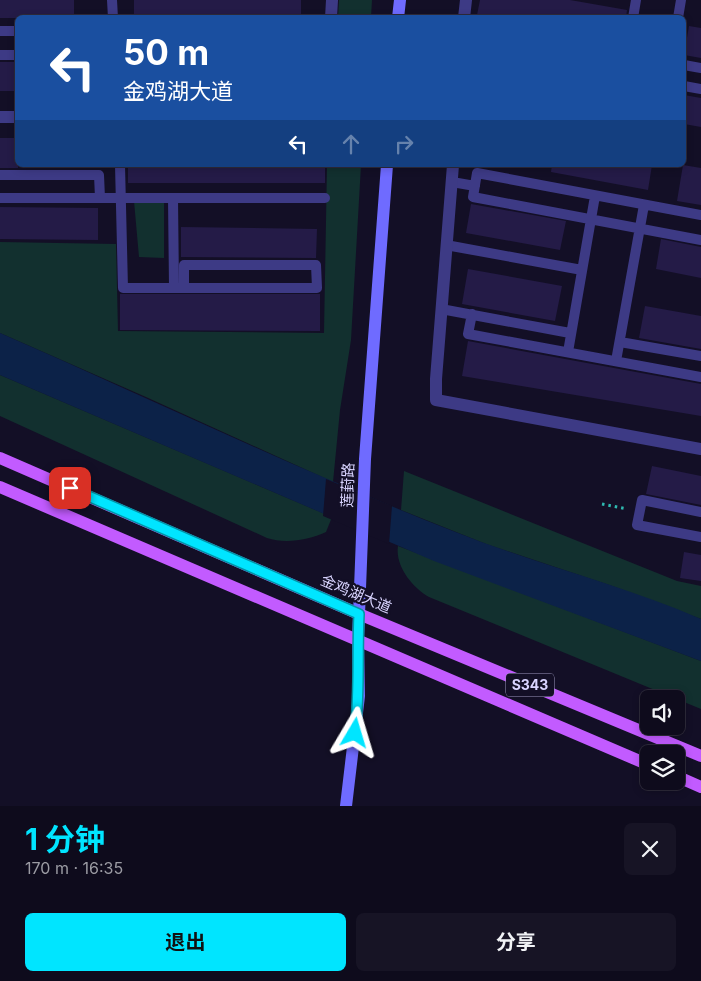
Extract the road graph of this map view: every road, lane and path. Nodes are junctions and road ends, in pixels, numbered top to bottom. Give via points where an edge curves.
1 (112, 0) edge
2 (332, 0) edge
3 (400, 0) edge
4 (466, 0) edge
5 (636, 0) edge
6 (681, 0) edge
7 (113, 15) edge
8 (331, 15) edge
9 (398, 15) edge
10 (464, 15) edge
11 (634, 15) edge
12 (678, 15) edge
13 (0, 31) edge
14 (15, 31) edge
15 (0, 55) edge
16 (15, 55) edge
17 (686, 65) edge
18 (701, 68) edge
19 (686, 86) edge
20 (701, 89) edge
21 (0, 117) edge
22 (15, 117) edge
23 (120, 167) edge
24 (387, 167) edge
25 (453, 167) edge
26 (0, 175) edge
27 (452, 182) junction
28 (475, 186) junction
29 (595, 196) junction
30 (0, 198) edge
31 (100, 198) junction
32 (121, 198) junction
33 (173, 198) junction
34 (325, 198) dead end
35 (644, 205) junction
36 (701, 215) edge
37 (591, 219) junction
38 (640, 228) junction
39 (701, 240) edge
40 (446, 245) junction
41 (582, 270) junction
42 (179, 288) junction
43 (441, 309) junction
44 (472, 314) junction
45 (570, 333) junction
46 (620, 342) junction
47 (568, 352) junction
48 (701, 356) edge
49 (616, 361) junction
50 (701, 377) edge
51 (701, 449) edge
52 (0, 458) edge
53 (0, 487) edge
54 (602, 504) dead end
55 (639, 512) junction
56 (701, 512) edge
57 (701, 537) edge
58 (359, 614) junction
59 (358, 640) junction
60 (701, 756) edge
61 (640, 761) edge
62 (685, 780) edge
63 (701, 787) edge
64 (346, 806) edge

1 - 7 lane
2 - 8 street
3 - 9 main road
4 - 10 street
5 - 11 lane
6 - 12 lane
13 - 14 lane
15 - 16 lane
17 - 18 lane
19 - 20 lane
21 - 22 street
23 - 32 lane
24 - 58 main road, 莲葑路 via 365,459
25 - 27 street
26 - 31 lane via 99,175
27 - 28 lane
27 - 40 street
28 - 29 lane via 477,174
28 - 37 lane via 473,197
29 - 35 lane
29 - 37 lane
30 - 31 lane
31 - 32 lane
32 - 33 lane
32 - 42 lane via 123,288
33 - 34 lane
33 - 42 lane
35 - 36 lane
35 - 38 lane
37 - 38 lane
37 - 41 lane
38 - 39 lane
38 - 46 lane
40 - 41 lane
40 - 43 street
41 - 45 lane
42 - 42 lane via 184,265 316,265 317,288
43 - 44 lane
43 - 51 street via 436,400
44 - 45 lane
44 - 47 lane via 468,334
45 - 47 lane
46 - 48 lane
46 - 49 lane
47 - 49 lane
49 - 50 lane
52 - 58 main road, 金鸡湖大道 / S343
53 - 59 main road, S343
54 - 55 path
55 - 56 lane via 642,500
55 - 57 lane via 637,525
58 - 59 main road, 莲葑路
58 - 60 main road, 金鸡湖大道 / S343
59 - 61 main road, S343
59 - 64 main road, 莲葑路 via 359,696
62 - 63 main road

